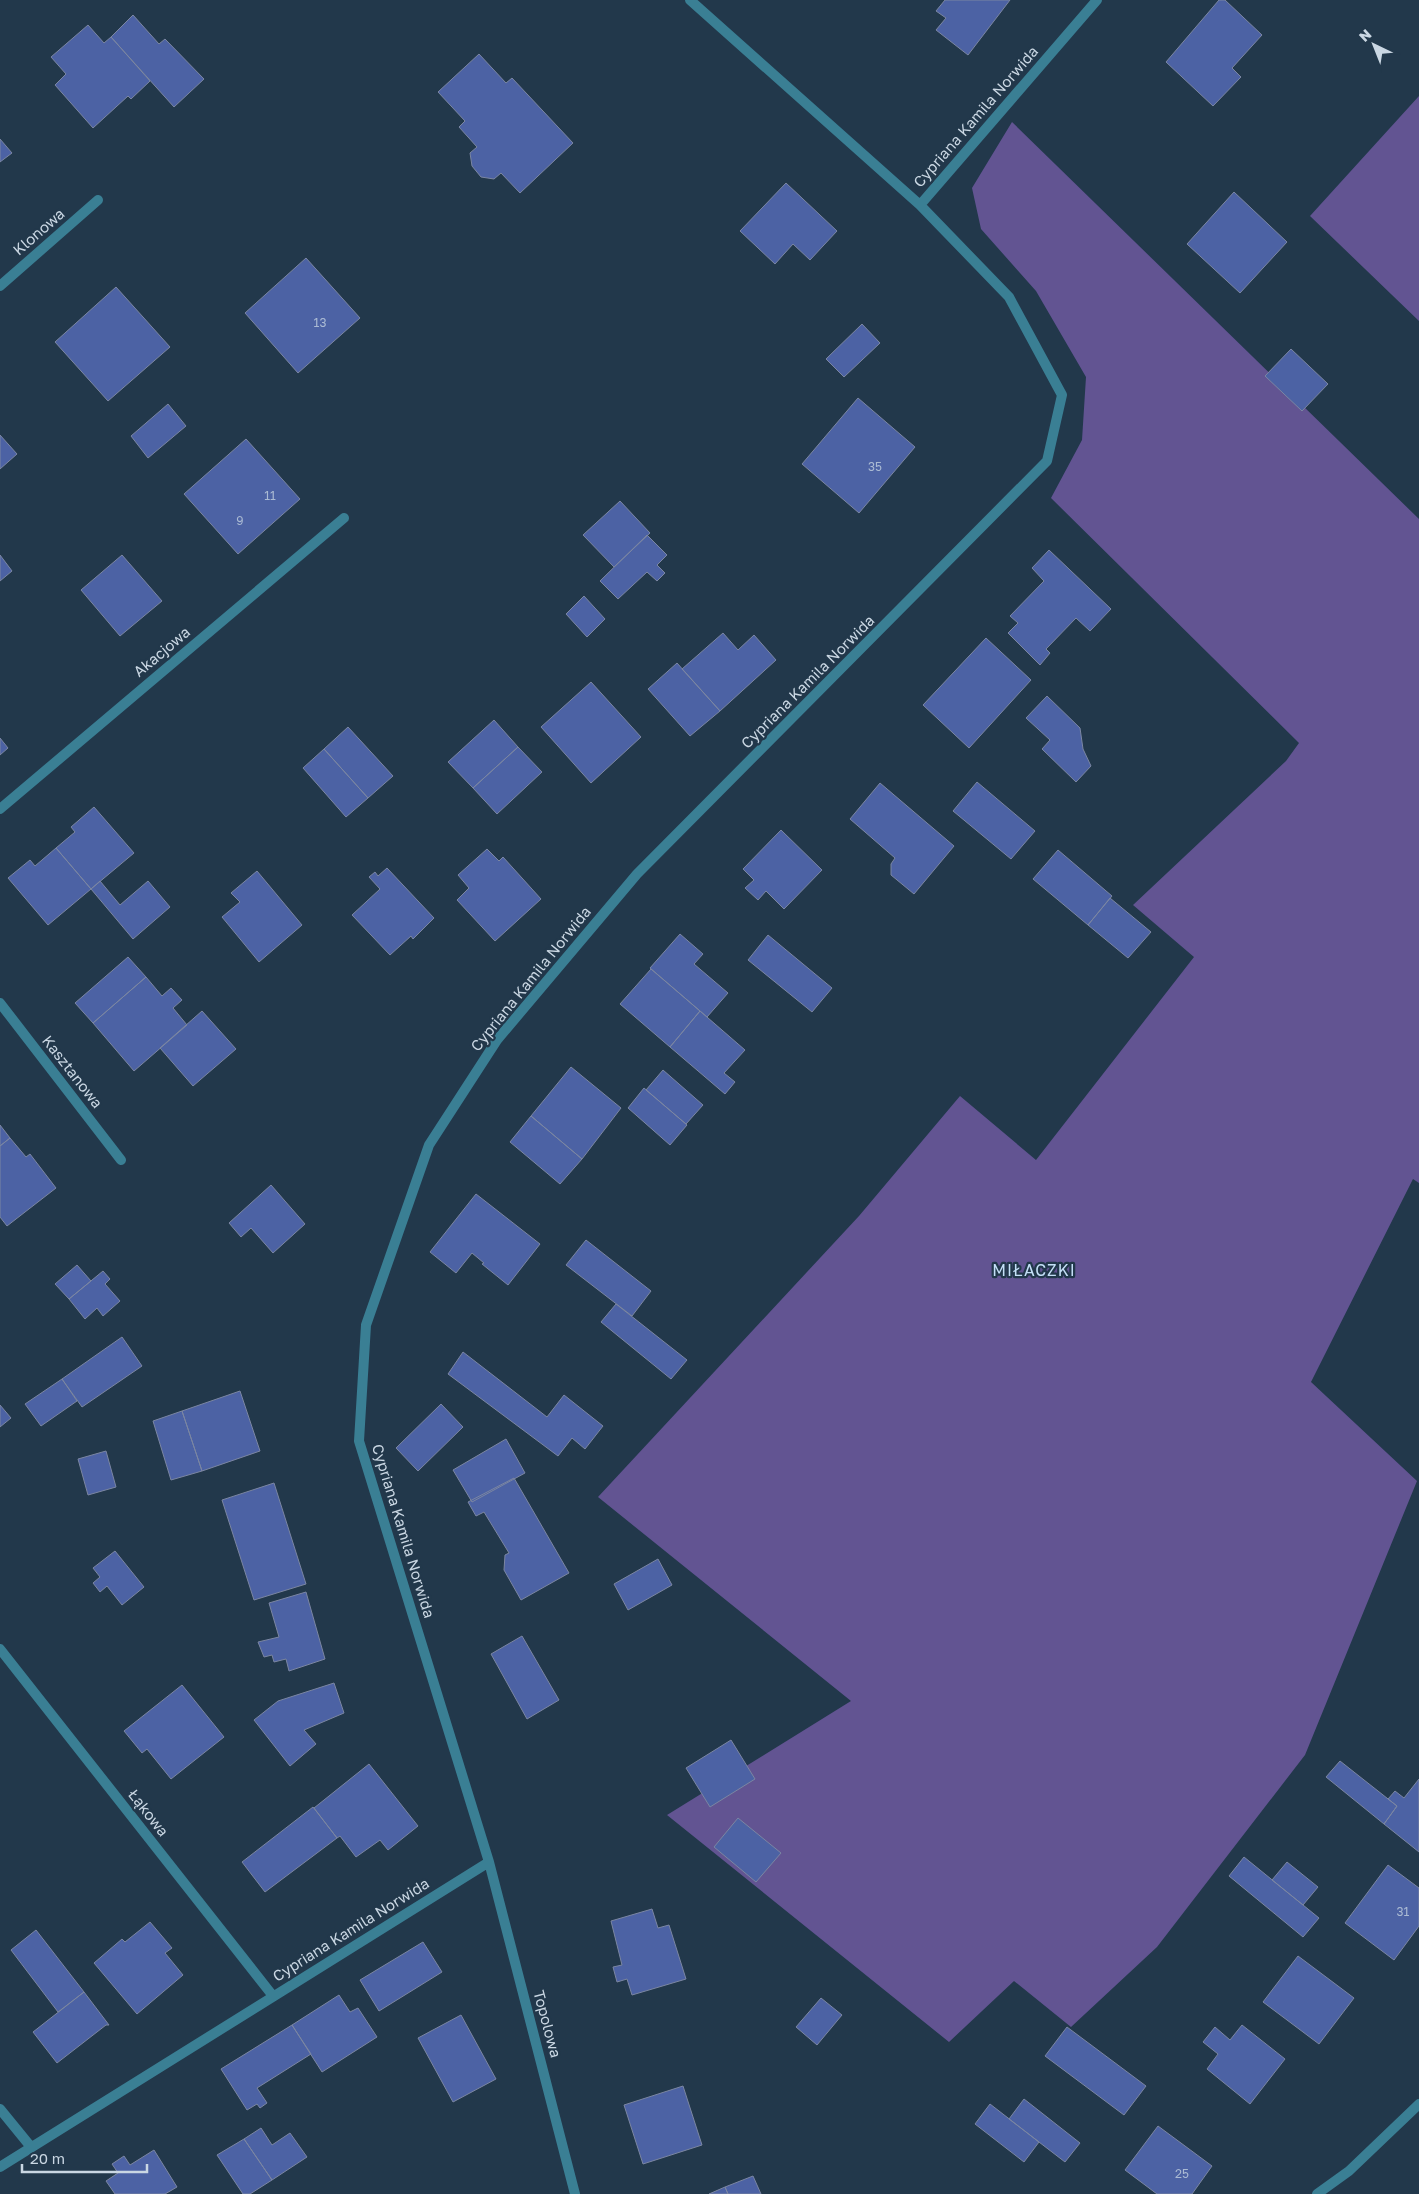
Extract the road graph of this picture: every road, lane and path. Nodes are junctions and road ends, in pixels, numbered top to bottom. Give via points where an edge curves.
1 (690, 0) edge
2 (1098, 0) edge
3 (98, 200) dead end
4 (920, 205) junction
5 (0, 286) edge
6 (344, 518) dead end
7 (0, 809) edge
8 (0, 1003) edge
9 (121, 1160) dead end
10 (0, 1649) edge
11 (489, 1862) junction
12 (273, 1996) junction
13 (1419, 2104) edge
14 (0, 2109) edge
15 (31, 2147) junction
16 (0, 2167) edge
17 (575, 2194) edge
18 (1317, 2194) edge

1 - 4 street
2 - 4 street, Cypriana Kamila Norwida
3 - 5 street, Klonowa
4 - 11 street, Cypriana Kamila Norwida via 1010,297 1062,395 1047,461 638,874 497,1040 429,1145 366,1325 359,1441
6 - 7 street, Akacjowa
8 - 9 street, Kasztanowa
10 - 12 street, Łąkowa
11 - 12 street, Cypriana Kamila Norwida
11 - 17 street, Topolowa
12 - 15 street, Cypriana Kamila Norwida
13 - 18 street via 1349,2171
14 - 15 street
15 - 16 street, Cypriana Kamila Norwida

